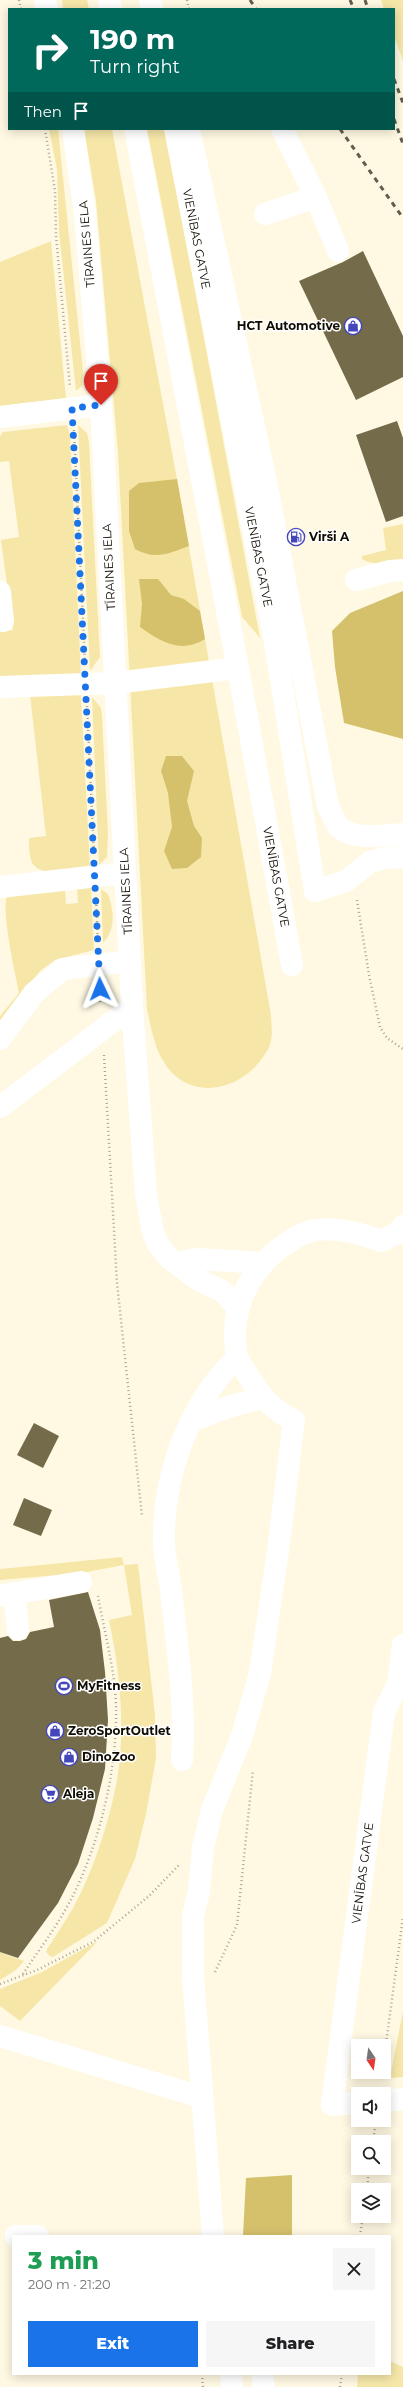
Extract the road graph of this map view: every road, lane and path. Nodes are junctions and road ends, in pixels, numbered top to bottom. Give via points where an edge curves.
1 (45, 130) edge
2 (73, 130) edge
3 (135, 130) edge
4 (175, 130) edge
5 (190, 130) edge
6 (282, 130) edge
7 (316, 197) junction
8 (264, 214) dead end
9 (338, 251) dead end
10 (101, 405) junction
11 (72, 408) junction
12 (0, 417) edge
13 (403, 570) edge
14 (356, 580) dead end
15 (0, 592) edge
16 (3, 622) dead end
17 (238, 668) junction
18 (115, 683) junction
19 (86, 685) junction
20 (0, 686) edge
21 (403, 834) edge
22 (403, 857) edge
23 (125, 873) junction
24 (95, 877) junction
25 (0, 887) edge
26 (130, 961) junction
27 (98, 964) junction
28 (292, 965) dead end
29 (100, 989) dead end
30 (132, 1007) junction
31 (102, 1031) junction
32 (0, 1039) edge
33 (0, 1107) edge
34 (403, 1226) edge
35 (176, 1263) junction
36 (262, 1263) junction
37 (238, 1308) junction
38 (237, 1358) junction
39 (262, 1398) junction
40 (192, 1421) junction
41 (142, 1520) dead end
42 (81, 1582) joint
43 (7, 1594) edge
44 (18, 1629) dead end
45 (403, 1645) edge
46 (182, 1760) dead end
47 (253, 1767) dead end
48 (182, 1862) dead end
49 (403, 1917) edge
50 (23, 1974) junction
51 (212, 1979) dead end
52 (0, 1984) edge
53 (0, 2036) edge
54 (387, 2039) edge
55 (201, 2097) junction
56 (403, 2099) edge
57 (391, 2100) edge
58 (351, 2104) edge
59 (362, 2223) edge
60 (213, 2235) edge
61 (360, 2235) edge
62 (12, 2236) edge
63 (0, 2237) edge
64 (202, 2375) edge
65 (231, 2375) edge
66 (262, 2375) edge
67 (342, 2375) edge
68 (203, 2387) edge
69 (232, 2387) edge
70 (264, 2387) edge
71 (340, 2387) edge

1 - 11 path via 55,191 56,236
2 - 10 main road, TĪRAINES IELA via 85,214
3 - 17 main road, VIENĪBAS GATVE
4 - 22 main road, VIENĪBAS GATVE via 274,637 315,891 346,881 370,862
5 - 21 main road, VIENĪBAS GATVE via 266,481 328,806 339,827 355,834 372,837
6 - 7 main road
7 - 8 main road
7 - 9 main road
10 - 11 main road
10 - 18 main road, TĪRAINES IELA
11 - 12 main road
11 - 19 path
13 - 14 main road
15 - 16 main road
17 - 18 main road
17 - 28 main road, VIENĪBAS GATVE
18 - 19 main road
18 - 23 main road, TĪRAINES IELA
19 - 20 main road
19 - 24 path
23 - 24 main road
23 - 26 main road, TĪRAINES IELA
24 - 25 main road
24 - 27 path
26 - 27 main road
26 - 30 main road, TĪRAINES IELA
27 - 29 path
27 - 32 main road via 63,969 34,993
30 - 31 main road
30 - 35 main road, TĪRAINES IELA via 147,1202 153,1233 158,1244
31 - 33 main road
31 - 41 path via 117,1283
34 - 36 main road via 396,1234 381,1241 360,1233 315,1230 288,1242
35 - 36 main road via 198,1259
35 - 37 main road, TĪRAINES IELA via 197,1279 222,1291
36 - 37 main road via 247,1284
37 - 38 main road
38 - 39 main road
38 - 40 main road via 205,1396
39 - 40 main road via 228,1407
39 - 55 main road via 282,1415 294,1420 260,1673 242,1736 212,1810 203,1846 199,1891 193,1916 193,1976
40 - 46 main road via 167,1491 164,1545 182,1699
42 - 43 main road
42 - 50 path via 95,1580 114,1680 115,1734 109,1782 95,1848 69,1904
43 - 44 main road
45 - 58 main road, VIENĪBAS GATVE via 398,1684 384,1712 332,2105
47 - 51 path via 237,1925
48 - 50 path via 149,1896 93,1942 37,1970
49 - 54 path
50 - 52 path
53 - 55 main road
55 - 60 main road
56 - 57 main road
59 - 61 path
62 - 63 main road
64 - 68 path
65 - 69 main road
66 - 70 main road
67 - 71 path

